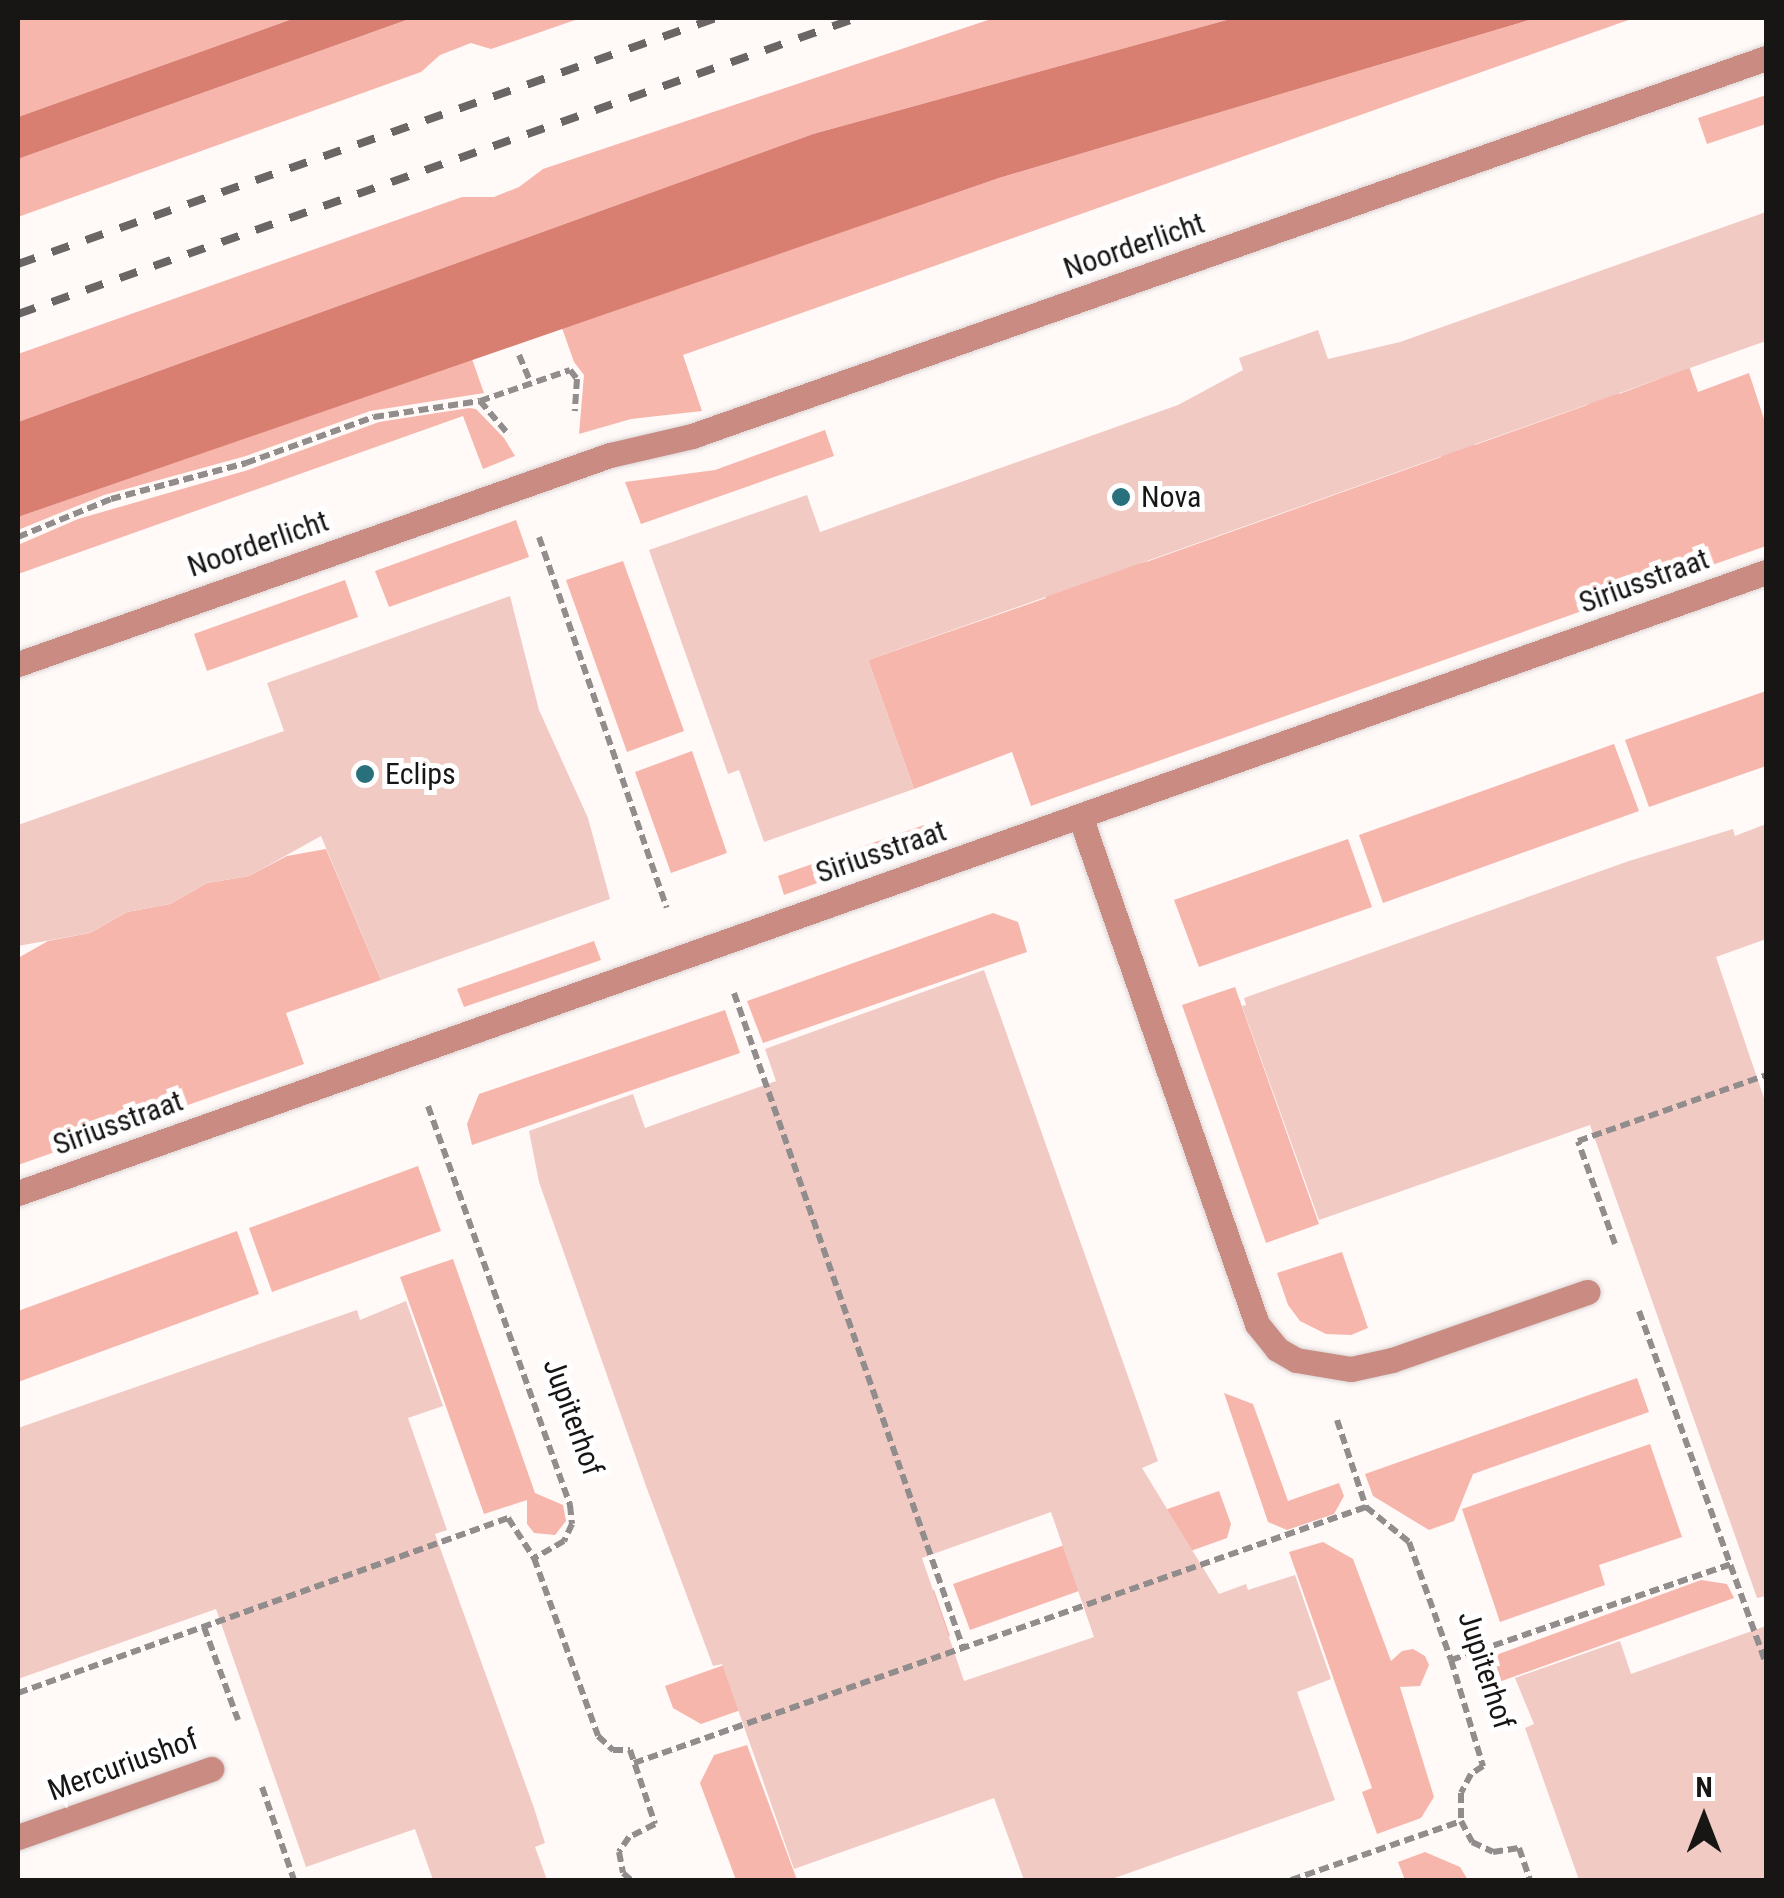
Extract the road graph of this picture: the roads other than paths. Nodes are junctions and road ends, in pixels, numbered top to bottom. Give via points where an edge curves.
1 (1766, 58) edge
2 (1766, 572) edge
3 (18, 664) edge
4 (1080, 816) junction
5 (18, 1193) edge
6 (1587, 1292) road end
7 (211, 1768) road end
8 (18, 1837) edge

1 - 3 street, Noorderlicht via 711,430 584,464
2 - 4 street, Siriusstraat
4 - 5 street, Siriusstraat
4 - 6 street via 1257,1324 1277,1349 1351,1369
7 - 8 street, Mercuriushof

